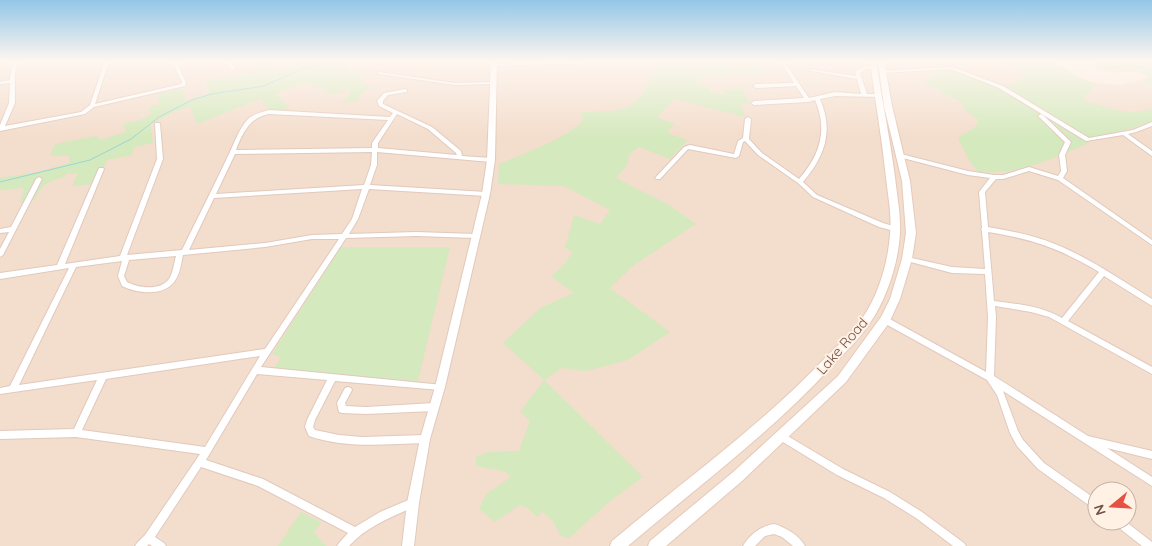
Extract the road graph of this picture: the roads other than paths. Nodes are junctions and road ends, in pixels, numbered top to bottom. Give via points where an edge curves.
1 (12, 86) edge
2 (99, 86) edge
3 (177, 86) edge
4 (494, 86) edge
5 (800, 86) edge
6 (861, 86) edge
7 (878, 86) edge
8 (883, 86) edge
9 (999, 86) edge
10 (405, 91) dead end
11 (864, 94) junction
12 (878, 96) junction
13 (816, 98) junction
14 (808, 100) junction
15 (754, 103) dead end
16 (92, 106) junction
17 (1036, 109) junction
18 (396, 112) junction
19 (390, 119) junction
20 (748, 119) dead end
21 (157, 124) dead end
22 (1152, 124) edge
23 (0, 129) edge
24 (1124, 133) junction
25 (746, 138) junction
26 (375, 150) junction
27 (233, 152) junction
28 (1152, 154) edge
29 (902, 156) junction
30 (460, 158) junction
31 (491, 160) junction
32 (101, 169) dead end
33 (994, 177) junction
34 (658, 178) dead end
35 (40, 179) dead end
36 (1060, 179) junction
37 (800, 182) junction
38 (365, 187) junction
39 (486, 194) junction
40 (212, 196) junction
41 (14, 229) junction
42 (894, 229) junction
43 (984, 230) junction
44 (0, 231) edge
45 (344, 236) junction
46 (476, 236) junction
47 (1152, 243) edge
48 (182, 253) junction
49 (0, 255) edge
50 (125, 258) junction
51 (907, 259) junction
52 (74, 265) junction
53 (60, 267) junction
54 (988, 272) junction
55 (1102, 273) junction
56 (0, 276) edge
57 (1152, 303) edge
58 (991, 304) junction
59 (885, 320) junction
60 (1064, 321) junction
61 (267, 352) junction
62 (255, 370) junction
63 (1152, 371) edge
64 (103, 376) junction
65 (332, 378) junction
66 (990, 378) junction
67 (440, 387) junction
68 (12, 390) junction
69 (348, 390) dead end
70 (0, 391) edge
71 (434, 407) junction
72 (76, 433) junction
73 (0, 435) edge
74 (781, 436) junction
75 (1084, 438) junction
76 (425, 439) junction
77 (207, 450) junction
78 (1152, 455) edge
79 (199, 462) junction
80 (1152, 482) edge
81 (1087, 499) edge
82 (413, 503) junction
83 (1130, 531) edge
84 (355, 532) junction
85 (148, 538) junction
86 (140, 546) edge
87 (161, 546) edge
88 (342, 546) edge
89 (408, 546) edge
90 (617, 546) edge
91 (655, 546) edge
92 (748, 546) edge
93 (800, 546) edge
94 (961, 546) edge
95 (1150, 546) edge

1 - 23 street via 12,103
2 - 16 street
3 - 16 street
4 - 31 street
5 - 14 street
6 - 11 street
7 - 12 main road, Lake Road
8 - 29 main road, Lake Road
9 - 17 street
10 - 18 street via 386,94 380,101 381,105
11 - 12 street
11 - 13 street
12 - 42 main road, Lake Road
13 - 14 street
13 - 37 street via 824,116 825,132 821,150
14 - 15 street
16 - 23 street via 75,116
17 - 24 street via 1088,140
17 - 36 street via 1068,142 1062,155 1064,171
18 - 19 street
18 - 30 street via 430,128 459,152
19 - 26 street via 375,143
19 - 27 street via 263,113 246,125
20 - 25 street
21 - 50 street via 160,159
22 - 24 street
24 - 28 street
25 - 34 street via 741,141 736,156 694,146 686,148
25 - 37 street via 760,154
26 - 27 street
26 - 30 street
26 - 38 street via 374,165
27 - 40 street
29 - 33 street
29 - 51 main road, Lake Road via 911,233
30 - 31 street
31 - 39 street
32 - 53 street
33 - 36 street via 1029,169
33 - 43 street via 982,192
35 - 41 street
36 - 47 street
37 - 42 street via 815,196
38 - 39 street
38 - 40 street
38 - 45 street via 355,219
39 - 46 street
40 - 48 street
41 - 44 street
41 - 49 street
42 - 90 main road, Lake Road via 884,283 866,321 804,388
43 - 54 street
43 - 55 street via 1044,242 1072,254
45 - 46 street
45 - 48 street
45 - 61 street
46 - 67 street
48 - 50 street
48 - 50 street via 172,279 166,285 148,289 124,284 121,276
50 - 52 street
51 - 54 street via 945,269
51 - 59 main road, Lake Road
52 - 53 street
52 - 68 street
53 - 56 street
54 - 58 street
55 - 57 street
55 - 60 street
58 - 60 street via 1031,309
58 - 66 street
59 - 66 street
59 - 74 main road, Lake Road via 842,379
60 - 63 street
61 - 62 street
61 - 64 street
62 - 65 street
62 - 77 street
64 - 68 street
64 - 72 street
65 - 67 street
65 - 76 street via 311,420 309,428 312,433 362,441
66 - 75 street
66 - 81 street via 1001,394 1020,443 1041,466
67 - 71 street
68 - 70 street
69 - 71 street via 341,403 342,410 381,412
71 - 76 street
72 - 73 street
72 - 77 street
74 - 91 main road, Lake Road
74 - 94 street via 840,472 887,495
75 - 78 street
75 - 80 street
76 - 82 street
77 - 79 street
79 - 84 street via 260,482
79 - 85 street
82 - 84 street
82 - 89 street
83 - 95 street
84 - 88 street
85 - 86 street
85 - 87 street
92 - 93 street via 757,536 777,529 785,531

